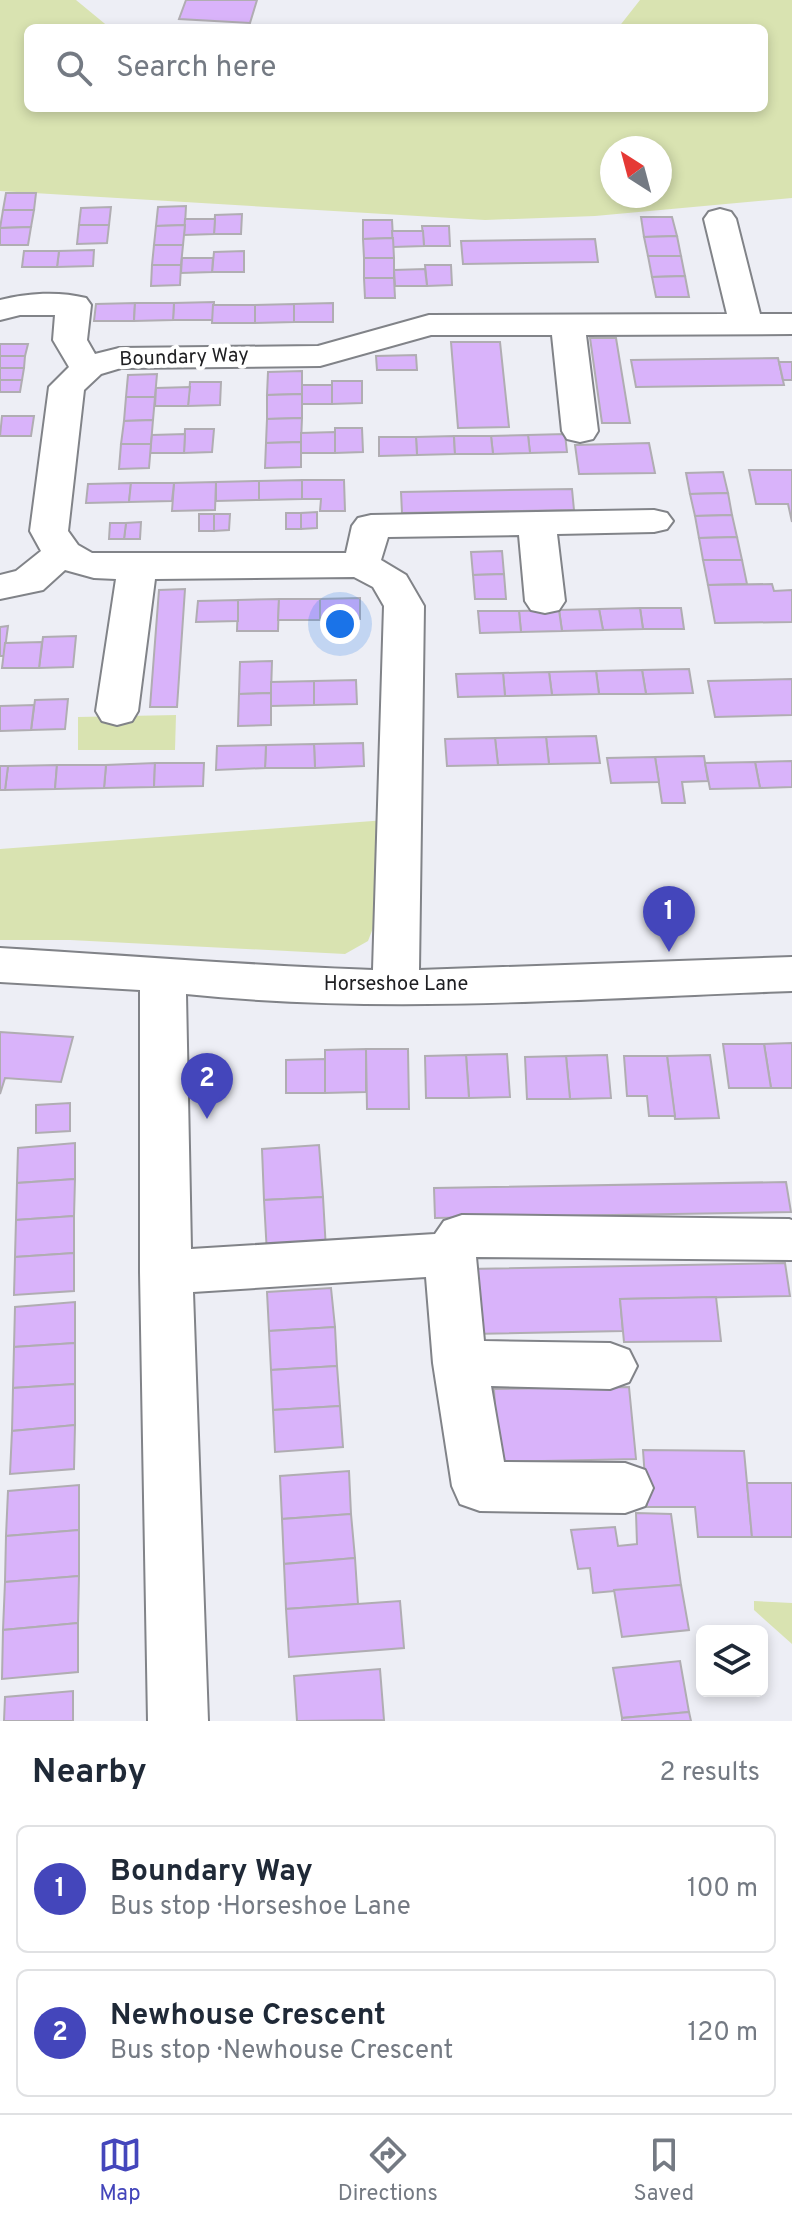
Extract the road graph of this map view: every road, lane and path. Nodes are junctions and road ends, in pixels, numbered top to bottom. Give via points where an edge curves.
1 (720, 219) dead end
2 (0, 310) edge
3 (746, 324) junction
4 (792, 324) edge
5 (568, 325) junction
6 (89, 367) junction
7 (580, 431) dead end
8 (654, 521) dead end
9 (537, 524) junction
10 (62, 553) junction
11 (357, 565) junction
12 (142, 567) junction
13 (0, 587) edge
14 (545, 601) dead end
15 (117, 711) dead end
16 (0, 965) edge
17 (163, 974) junction
18 (792, 974) edge
19 (396, 988) junction
20 (789, 1240) dead end
21 (450, 1254) junction
22 (166, 1272) junction
23 (460, 1363) junction
24 (610, 1366) dead end
25 (625, 1488) dead end
26 (178, 1721) edge

1 - 3 street
2 - 6 street via 74,305 68,338 72,351
3 - 4 street, Boundary Way
3 - 5 street, Boundary Way
5 - 6 street, Boundary Way via 429,325 320,356 147,356
5 - 7 street
6 - 10 street via 71,380 64,394 49,531
8 - 9 street
9 - 11 street via 371,526 366,553
9 - 14 street
10 - 12 street via 82,565
10 - 13 street via 29,581
11 - 12 street
11 - 19 street via 394,583 404,606
12 - 15 street via 136,575
16 - 17 street, Horseshoe Lane
17 - 19 street, Horseshoe Lane
17 - 22 street
18 - 19 street, Horseshoe Lane
20 - 21 street via 462,1236
21 - 22 street
21 - 23 street
22 - 26 street
23 - 24 street
23 - 25 street via 480,1486

